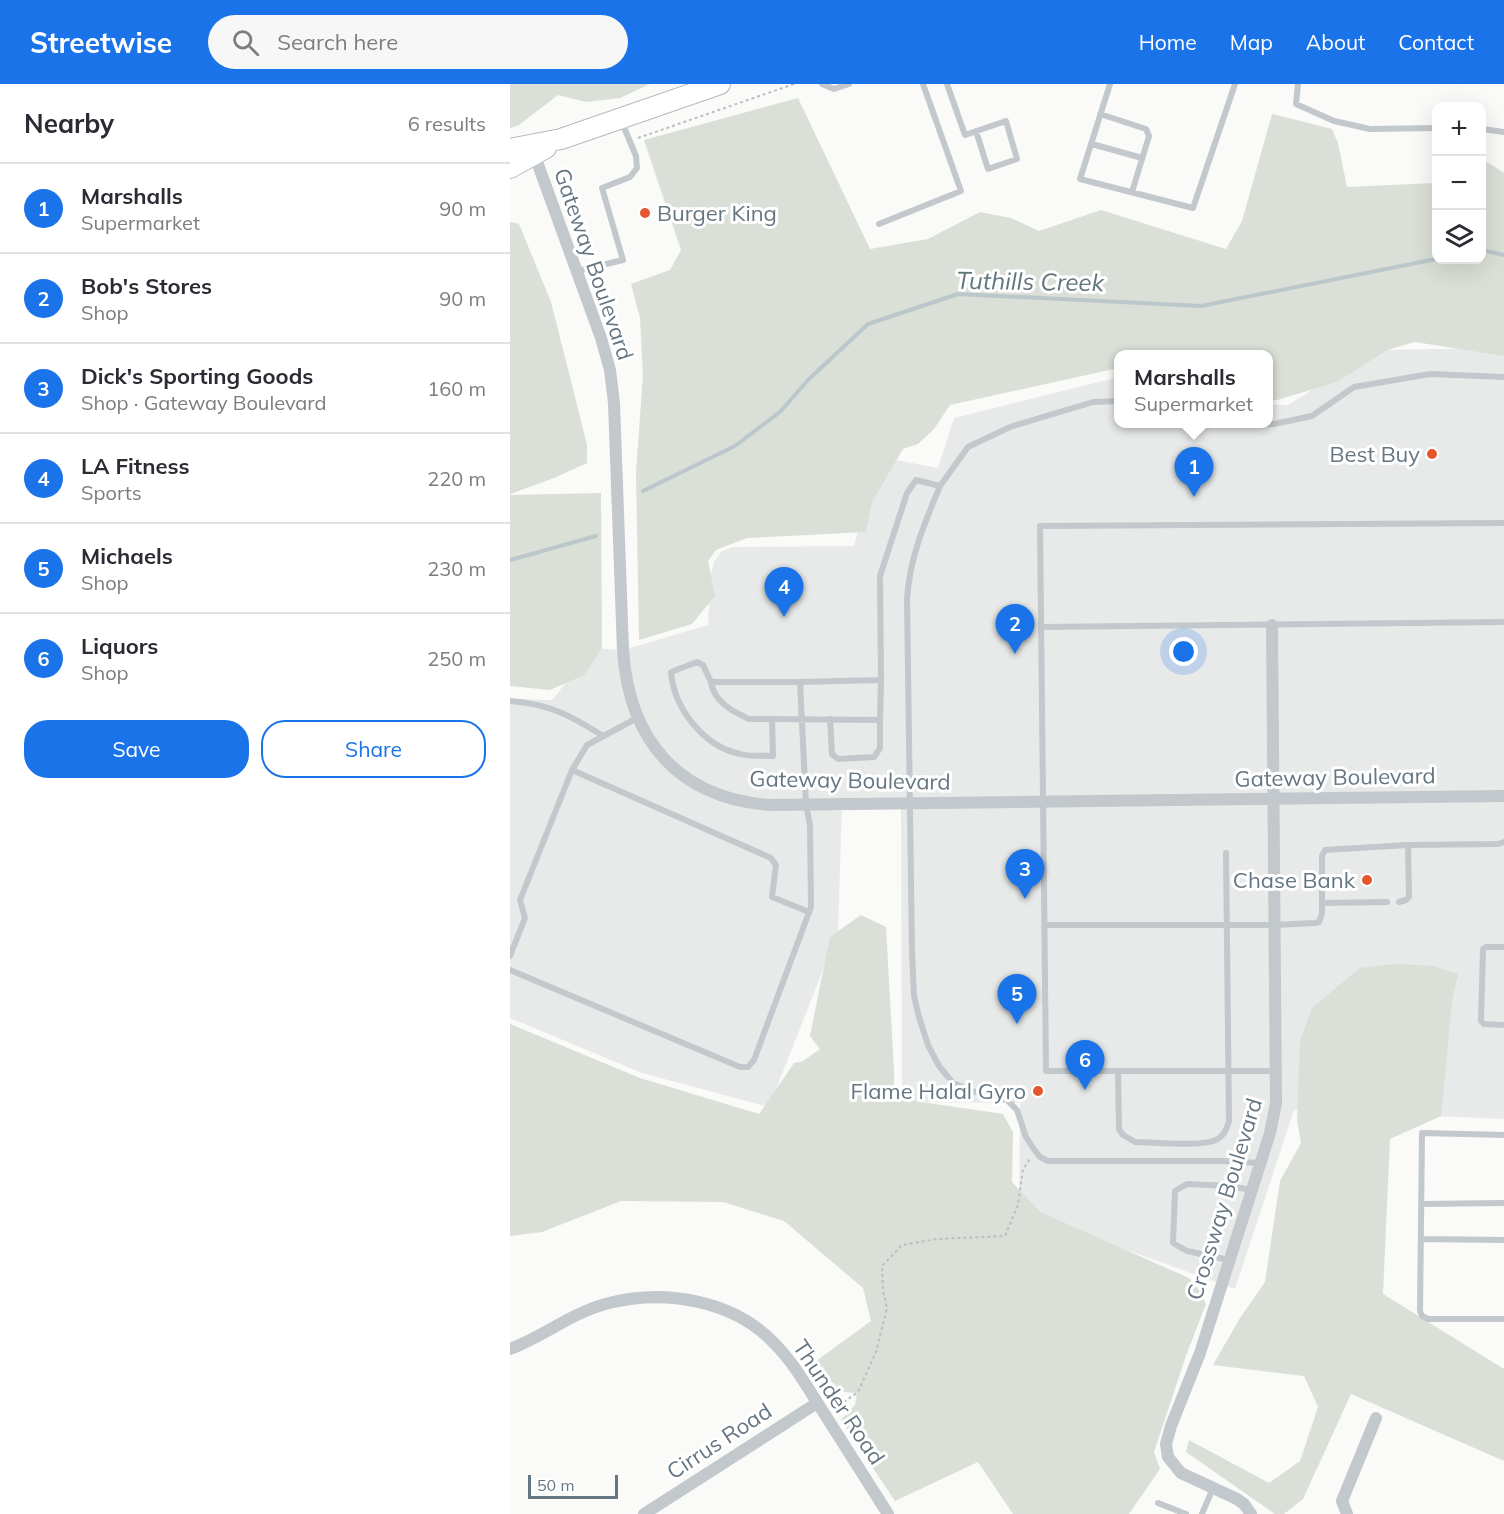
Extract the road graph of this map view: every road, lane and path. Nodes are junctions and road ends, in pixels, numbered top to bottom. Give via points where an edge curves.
1 (718, 84) edge
2 (794, 84) edge
3 (822, 84) edge
4 (849, 84) edge
5 (922, 84) edge
6 (947, 84) edge
7 (1110, 84) edge
8 (1235, 84) edge
9 (1298, 84) edge
10 (1100, 114) junction
11 (621, 118) junction
12 (1432, 128) edge
13 (1486, 130) edge
14 (976, 131) junction
15 (1504, 132) edge
16 (638, 138) dead end
17 (1092, 144) junction
18 (510, 149) edge
19 (532, 150) junction
20 (1142, 158) junction
21 (510, 168) edge
22 (1132, 192) junction
23 (879, 224) dead end
24 (576, 271) junction
25 (1504, 377) edge
26 (1114, 401) edge
27 (1273, 424) edge
28 (940, 486) junction
29 (1504, 523) edge
30 (1504, 622) edge
31 (1272, 625) junction
32 (1042, 627) junction
33 (881, 680) junction
34 (711, 682) junction
35 (800, 682) junction
36 (510, 700) edge
37 (637, 718) junction
38 (772, 719) junction
39 (802, 719) junction
40 (830, 719) junction
41 (880, 720) junction
42 (603, 735) junction
43 (572, 770) junction
44 (1504, 796) edge
45 (1272, 799) junction
46 (1044, 801) junction
47 (909, 803) junction
48 (806, 804) junction
49 (1504, 842) edge
50 (1408, 845) junction
51 (1226, 853) dead end
52 (1387, 902) dead end
53 (1399, 902) dead end
54 (1322, 903) junction
55 (809, 912) junction
56 (1226, 924) junction
57 (1046, 925) junction
58 (1275, 925) junction
59 (1504, 947) edge
60 (510, 956) edge
61 (510, 970) edge
62 (1504, 1025) edge
63 (1118, 1071) junction
64 (1228, 1071) junction
65 (1277, 1071) junction
66 (1504, 1135) edge
67 (1036, 1152) junction
68 (1260, 1163) junction
69 (1251, 1190) junction
70 (1504, 1203) edge
71 (1421, 1204) junction
72 (1421, 1239) junction
73 (1504, 1240) edge
74 (1229, 1260) junction
75 (1504, 1319) edge
76 (510, 1349) edge
77 (817, 1403) junction
78 (834, 1409) dead end
79 (1376, 1418) dead end
80 (1213, 1487) junction
81 (1158, 1503) dead end
82 (644, 1514) edge
83 (888, 1514) edge
84 (1186, 1514) edge
85 (1202, 1514) edge
86 (1251, 1514) edge
87 (1347, 1514) edge

1 - 11 main road
2 - 16 path
3 - 4 lane via 834,90
5 - 23 lane via 961,191
6 - 14 lane via 965,135
7 - 10 lane
8 - 22 lane via 1193,208
9 - 12 lane via 1296,104 1334,121 1370,129
10 - 17 lane
10 - 20 lane via 1146,129 1149,136
11 - 19 main road
11 - 24 lane via 637,168 630,177 602,188 623,260
13 - 15 lane
14 - 14 lane via 1006,121 1017,159 988,169
17 - 20 lane
17 - 22 lane via 1080,179
18 - 19 main road
19 - 21 main road
19 - 24 street, Gateway Boulevard
20 - 22 lane
24 - 37 street, Gateway Boulevard via 606,354 612,385 624,667
25 - 27 lane via 1430,374 1354,387 1312,416
26 - 28 lane via 1093,402 1010,427 968,447
28 - 33 lane via 916,480 907,492 880,576
28 - 47 lane via 909,572
29 - 32 lane via 1040,526
30 - 31 lane
31 - 32 lane
31 - 45 street, Crossway Boulevard
32 - 46 lane
33 - 35 lane
33 - 41 lane
34 - 35 lane
34 - 38 lane via 712,691 736,713 749,719
34 - 38 lane via 703,665 697,662 671,672 688,718 725,748 740,754 773,756
35 - 39 lane
36 - 42 lane via 543,705
37 - 42 lane
37 - 48 street, Gateway Boulevard via 661,755 684,776 712,792 757,804
38 - 39 lane
39 - 40 lane
39 - 48 lane
40 - 41 lane
40 - 41 lane via 832,754 838,759 874,757 879,747
42 - 43 lane via 587,745
43 - 55 lane via 771,858 776,865 772,897
43 - 60 lane via 520,900 525,918
44 - 45 street, Gateway Boulevard
45 - 46 street, Gateway Boulevard
45 - 58 street, Crossway Boulevard
46 - 47 street, Gateway Boulevard
46 - 57 lane
47 - 48 street, Gateway Boulevard
47 - 67 lane via 914,996 928,1045 952,1083 1007,1100 1017,1110
48 - 55 lane via 810,825
49 - 50 lane
50 - 53 lane via 1409,897
50 - 54 lane via 1325,850
51 - 56 lane
52 - 54 lane
54 - 58 lane via 1319,922
55 - 61 lane via 754,1060 748,1067 740,1067
56 - 57 lane
56 - 58 lane
56 - 64 lane
57 - 63 lane via 1046,1071
58 - 65 street, Crossway Boulevard
59 - 62 lane via 1483,949 1481,1021
63 - 64 lane
63 - 64 lane via 1118,1121 1123,1135 1135,1142 1201,1143 1216,1139 1227,1129
64 - 65 lane
65 - 68 street, Crossway Boulevard via 1275,1112
66 - 71 lane via 1422,1133
67 - 68 lane via 1048,1161
67 - 78 path via 1023,1169 1018,1205 1005,1236 902,1245 882,1266 887,1308 876,1352 858,1392
68 - 69 street, Crossway Boulevard
69 - 74 street, Crossway Boulevard
69 - 74 lane via 1187,1184 1175,1191 1173,1244
70 - 71 lane
71 - 72 lane
72 - 73 lane
72 - 75 lane via 1422,1316
74 - 80 street, Crossway Boulevard via 1166,1444 1176,1469
76 - 77 street, Thunder Road via 581,1312 608,1303 660,1297 697,1301 749,1323 774,1342
77 - 82 street, Cirrus Road
77 - 83 street, Thunder Road
79 - 87 street via 1342,1501
80 - 85 lane
80 - 86 street, Crossway Boulevard via 1237,1499
81 - 84 lane

